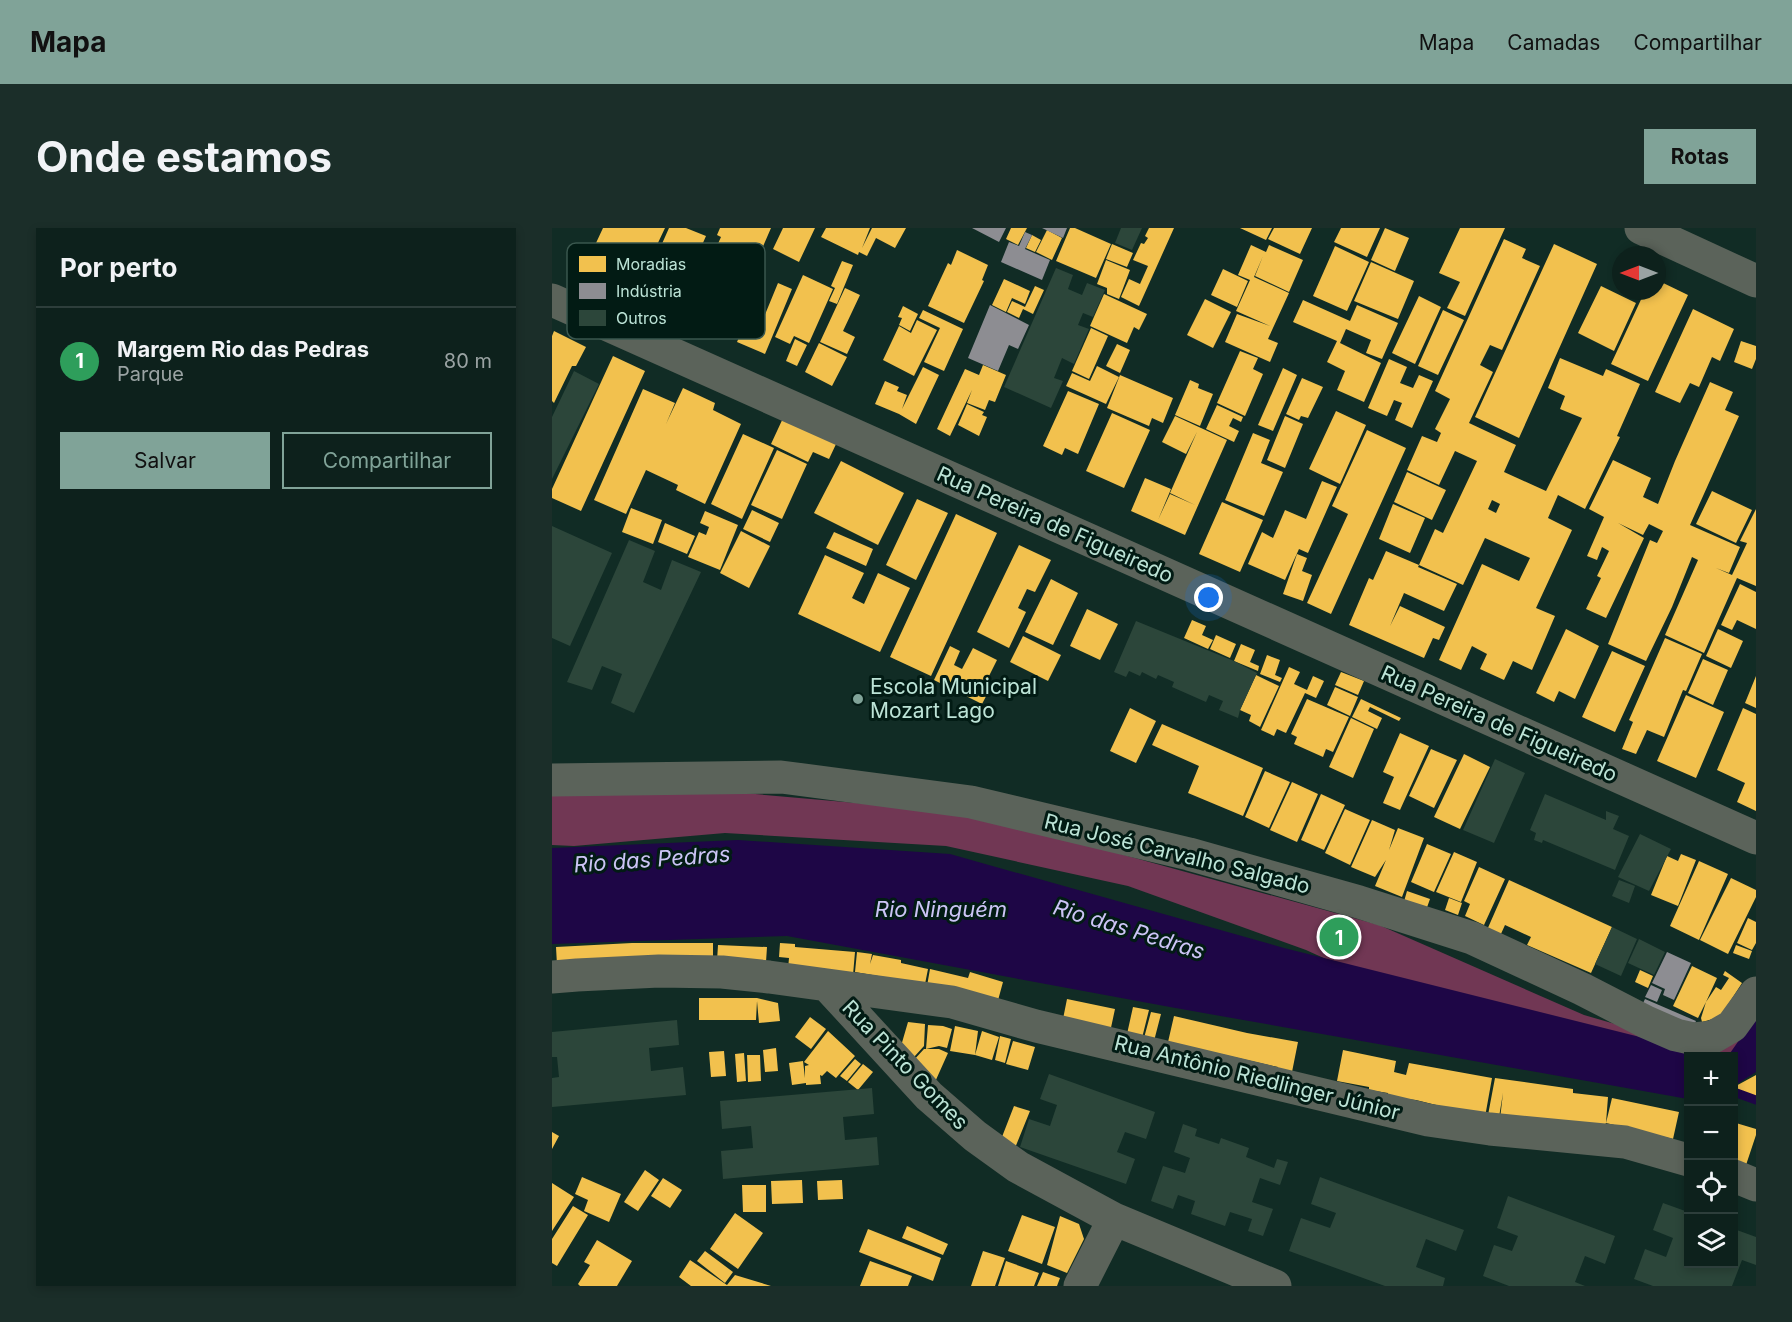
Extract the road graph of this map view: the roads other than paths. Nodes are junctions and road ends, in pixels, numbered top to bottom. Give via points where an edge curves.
1 (1641, 228) edge
2 (1756, 282) edge
3 (552, 300) edge
4 (567, 307) edge
5 (639, 339) edge
6 (552, 780) edge
7 (1756, 838) edge
8 (552, 977) edge
9 (827, 985) junction
10 (1756, 993) edge
11 (1684, 1159) edge
12 (1738, 1178) edge
13 (1756, 1185) edge
14 (1114, 1219) junction
15 (1080, 1286) edge
16 (1275, 1286) edge

1 - 2 street
3 - 4 street, Rua Pereira de Figueiredo
5 - 7 street, Rua Pereira de Figueiredo
6 - 10 street, Rua José Carvalho Salgado via 781,777 971,802 1189,854 1472,938 1646,1022 1694,1039 1713,1037 1732,1026
8 - 9 street, Rua Antônio Riedlinger Júnior via 722,972
9 - 11 street, Rua Antônio Riedlinger Júnior via 952,1002 1036,1026 1428,1120 1490,1130 1625,1142
9 - 14 street, Rua Pinto Gomes via 929,1096 975,1136 1018,1167
12 - 13 street
14 - 15 street
14 - 16 street, Rua Pinto Gomes

